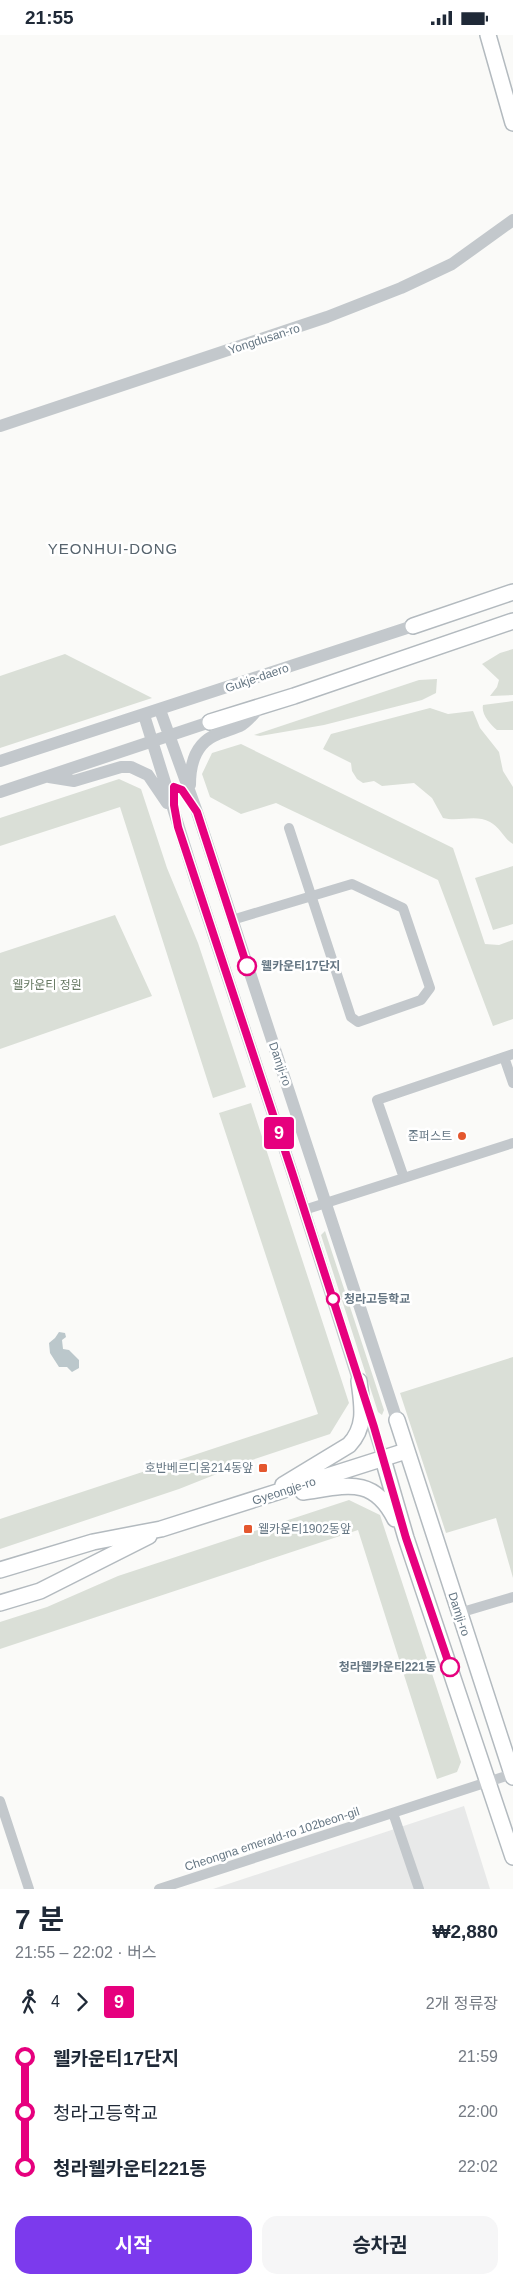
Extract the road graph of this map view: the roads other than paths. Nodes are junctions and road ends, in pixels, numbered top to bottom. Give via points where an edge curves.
1 (488, 35) edge
2 (513, 123) edge
3 (513, 220) edge
4 (0, 427) edge
5 (513, 592) edge
6 (513, 621) edge
7 (413, 626) joint
8 (260, 707) junction
9 (160, 710) junction
10 (144, 715) junction
11 (210, 722) joint
12 (169, 736) junction
13 (153, 742) junction
14 (0, 761) edge
15 (46, 777) junction
16 (0, 792) edge
17 (197, 812) junction
18 (175, 817) junction
19 (289, 828) dead end
20 (310, 896) junction
21 (232, 920) junction
22 (508, 1056) edge
23 (513, 1083) edge
24 (513, 1143) edge
25 (404, 1178) junction
26 (325, 1203) junction
27 (304, 1210) junction
28 (360, 1381) junction
29 (397, 1420) joint
30 (406, 1451) junction
31 (383, 1459) junction
32 (265, 1497) junction
33 (161, 1529) junction
34 (406, 1538) junction
35 (0, 1570) edge
36 (513, 1597) edge
37 (0, 1603) edge
38 (459, 1613) junction
39 (512, 1775) edge
40 (488, 1781) junction
41 (0, 1801) edge
42 (393, 1813) junction
43 (513, 1857) edge
44 (29, 1889) edge
45 (159, 1889) edge
46 (419, 1889) edge

1 - 2 main road
3 - 4 street, Yongdusan-ro via 452,264 401,288 327,317
5 - 7 main road, Gukje-daero
6 - 8 main road
7 - 9 street, Gukje-daero
8 - 11 main road
8 - 17 street via 241,725 205,741 199,749 190,772 190,788
9 - 10 street, Gukje-daero
9 - 12 street, Damji-ro
10 - 13 street
10 - 14 street, Gukje-daero
11 - 12 street
12 - 13 street
12 - 17 street, Damji-ro
13 - 15 street
13 - 18 street
15 - 16 street
15 - 18 street via 74,781 121,767 141,770 148,775
17 - 18 street via 186,794 177,787 173,790
17 - 21 street, Damji-ro
18 - 27 street
19 - 20 street
20 - 20 street via 352,884 403,908 430,987 420,1000 358,1021 351,1017
20 - 21 street
21 - 26 street, Damji-ro
22 - 23 street
22 - 25 street via 378,1100
24 - 25 street
25 - 26 street
26 - 27 street
26 - 29 street, Damji-ro
27 - 28 street
28 - 31 street
28 - 32 main road via 362,1421 357,1437
29 - 30 main road, Damji-ro
30 - 31 main road, Gyeongje-ro
30 - 38 main road, Damji-ro
31 - 32 main road, Gyeongje-ro
31 - 34 main road
32 - 33 main road, Gyeongje-ro
32 - 34 main road via 363,1488 387,1503
33 - 35 main road, Gyeongje-ro via 93,1542
33 - 37 main road, Gyeongje-ro via 54,1584
34 - 40 main road
36 - 38 street
38 - 39 main road, Damji-ro
39 - 40 street, Cheongna emerald-ro 102beon-gil
40 - 42 street, Cheongna emerald-ro 102beon-gil
40 - 43 main road
41 - 44 street
42 - 45 street, Cheongna emerald-ro 102beon-gil
42 - 46 street

